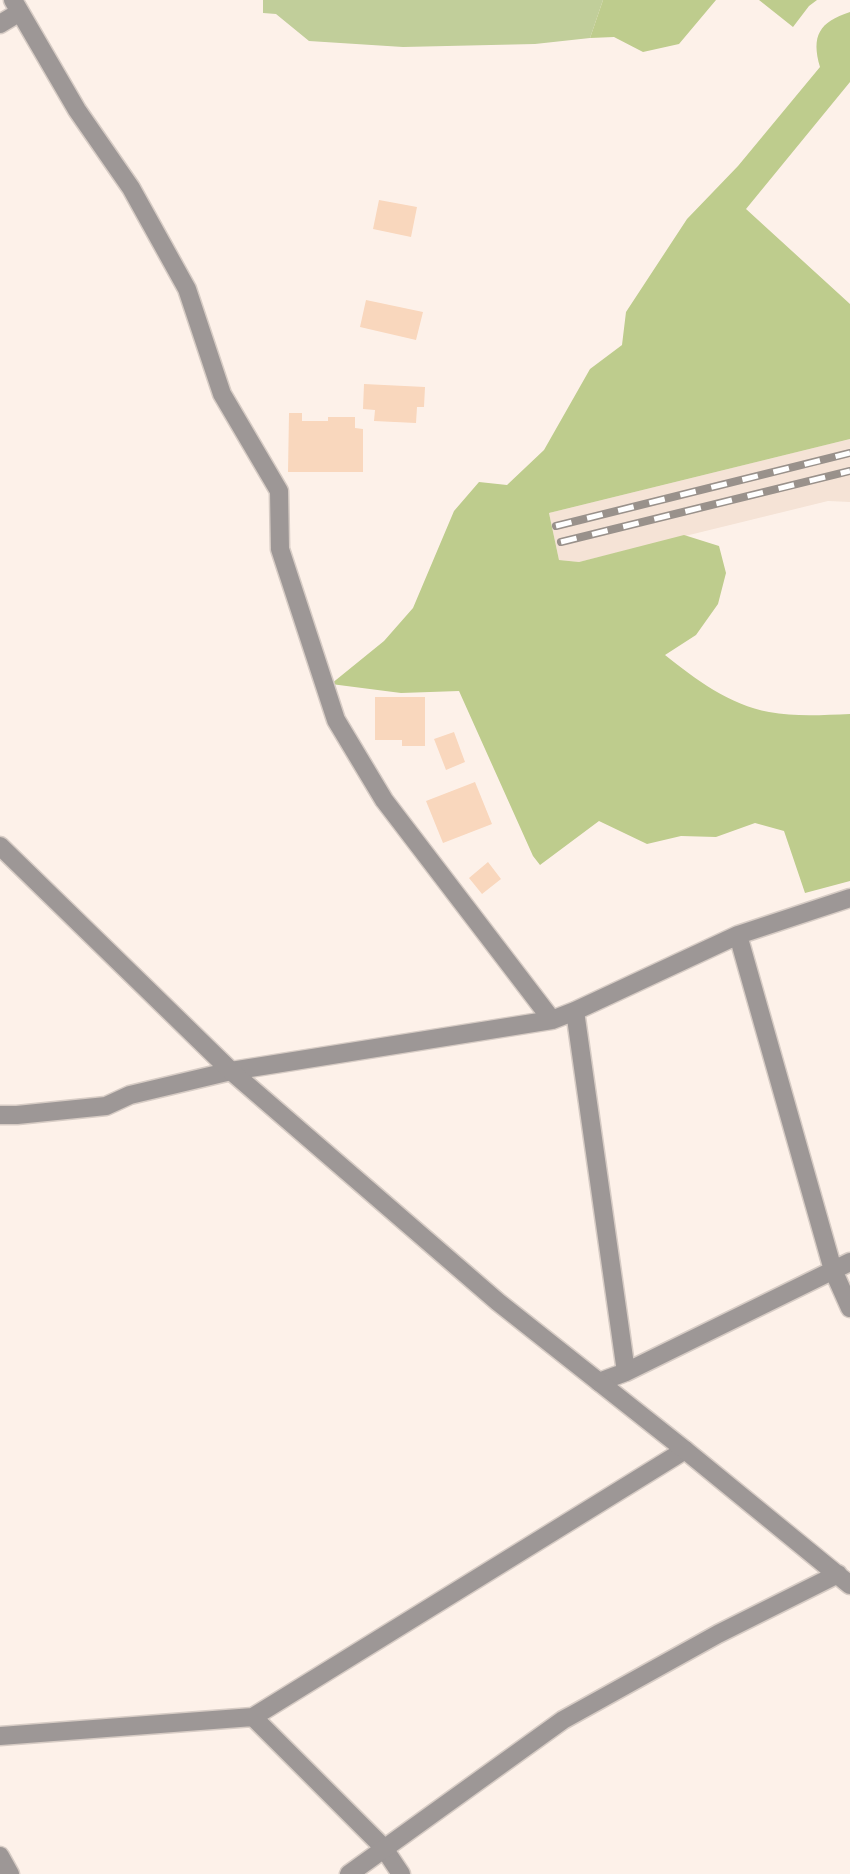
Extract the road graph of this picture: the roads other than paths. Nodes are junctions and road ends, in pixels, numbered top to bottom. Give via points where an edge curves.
1 (17, 6) edge
2 (0, 24) edge
3 (0, 846) edge
4 (850, 898) edge
5 (738, 935) junction
6 (575, 1011) junction
7 (552, 1020) junction
8 (230, 1071) junction
9 (0, 1115) edge
10 (850, 1262) edge
11 (833, 1270) junction
12 (850, 1308) edge
13 (626, 1372) junction
14 (599, 1382) junction
15 (685, 1450) junction
16 (844, 1579) edge
17 (253, 1717) junction
18 (0, 1736) edge
19 (383, 1847) junction
20 (0, 1856) edge
21 (10, 1874) edge
22 (349, 1874) edge
23 (401, 1874) edge

1 - 2 street
1 - 7 street via 77,110 131,188 187,289 222,394 279,491 280,549 336,720 392,811
3 - 8 street
4 - 5 street
5 - 6 street
5 - 11 street
6 - 7 street
6 - 13 street
7 - 8 street
8 - 9 street via 130,1095 106,1106
8 - 14 street via 498,1302
10 - 11 street
11 - 12 street
11 - 13 street
13 - 14 street
14 - 15 street
15 - 16 street
15 - 17 street
16 - 19 street via 718,1634 563,1720
17 - 18 street
17 - 19 street
19 - 22 street
19 - 23 street
20 - 21 street

